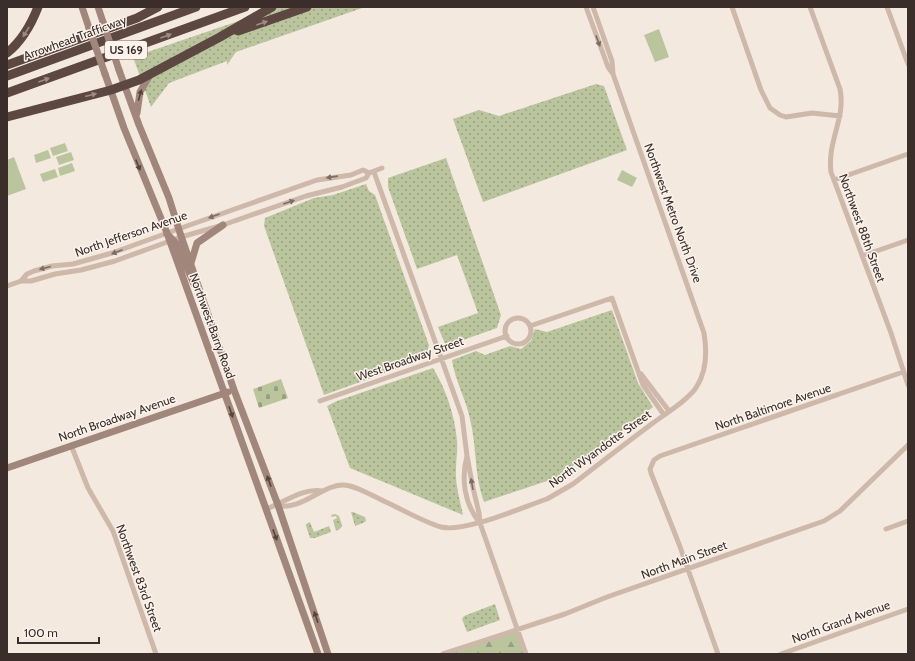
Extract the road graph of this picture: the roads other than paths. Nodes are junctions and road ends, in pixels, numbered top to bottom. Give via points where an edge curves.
1 (38, 7) edge
2 (82, 7) edge
3 (98, 7) edge
4 (158, 7) edge
5 (196, 7) edge
6 (245, 7) edge
7 (272, 7) edge
8 (307, 7) edge
9 (586, 7) edge
10 (593, 7) edge
11 (732, 7) edge
12 (810, 7) edge
13 (887, 7) edge
14 (220, 37) junction
15 (7, 53) edge
16 (908, 64) edge
17 (7, 65) edge
18 (150, 74) junction
19 (613, 74) junction
20 (7, 76) edge
21 (125, 86) junction
22 (111, 90) junction
23 (7, 93) edge
24 (840, 116) junction
25 (7, 117) edge
26 (137, 118) junction
27 (908, 154) edge
28 (382, 168) dead end
29 (372, 172) junction
30 (834, 180) junction
31 (223, 224) junction
32 (178, 229) junction
33 (167, 233) junction
34 (181, 237) junction
35 (171, 240) junction
36 (908, 240) edge
37 (862, 256) junction
38 (191, 264) junction
39 (22, 281) junction
40 (7, 286) edge
41 (201, 292) junction
42 (530, 326) junction
43 (507, 336) junction
44 (442, 358) junction
45 (706, 360) joint
46 (639, 372) junction
47 (903, 372) junction
48 (908, 385) edge
49 (234, 390) junction
50 (225, 393) junction
51 (320, 401) dead end
52 (669, 411) junction
53 (664, 415) junction
54 (908, 445) edge
55 (71, 446) junction
56 (466, 456) junction
57 (7, 468) edge
58 (278, 505) junction
59 (266, 509) junction
60 (908, 521) edge
61 (480, 522) junction
62 (886, 529) dead end
63 (688, 569) junction
64 (908, 609) edge
65 (517, 629) junction
66 (156, 654) edge
67 (318, 654) edge
68 (328, 654) edge
69 (443, 654) edge
70 (526, 654) edge
71 (718, 654) edge
72 (781, 654) edge

1 -> 15 highway via 22,38
2 - 22 main road, bridge
3 - 21 main road, Northwest Barry Road, bridge
4 - 17 highway via 137,18
5 - 20 highway, Arrowhead Trafficway / US 169
23 -> 6 highway, US 169
7 - 14 highway
14 -> 8 highway
9 -> 19 street, Northwest Metro North Drive via 608,67
10 - 19 street, Northwest Metro North Drive via 612,61
11 - 24 street via 761,90 770,108 786,117 812,113
12 - 24 street, Northwest 88th Street via 840,89
13 - 16 street
14 - 18 highway
18 - 21 highway
26 -> 18 main road via 140,92
19 - 45 street, Northwest Metro North Drive via 700,319 706,346
21 - 22 highway
21 - 26 main road, Northwest Barry Road
25 -> 22 highway
22 -> 33 main road via 121,122
24 - 30 street, Northwest 88th Street via 830,154
26 - 32 main road, Northwest Barry Road via 169,198
27 - 30 street
28 - 29 street, North Jefferson Avenue
31 -> 29 street, North Jefferson Avenue via 354,183
29 -> 32 street, North Jefferson Avenue via 363,170 317,180
29 - 44 street
30 - 37 street, Northwest 88th Street
31 - 34 street, North Jefferson Avenue
31 - 38 main road via 197,243
32 - 33 street, North Jefferson Avenue
32 - 34 main road, Northwest Barry Road
33 - 35 main road
33 -> 39 street, North Jefferson Avenue via 97,258 34,271 27,274
34 - 35 street, North Jefferson Avenue
34 - 38 main road, Northwest Barry Road
35 - 39 street, North Jefferson Avenue via 92,267 31,282
35 - 41 main road
35 - 50 main road, Northwest Barry Road
36 - 37 street
37 - 47 street, Northwest 88th Street
38 - 41 main road, Northwest Barry Road
39 - 40 street, North Jefferson Avenue
41 - 49 main road, Northwest Barry Road
42 - 43 street via 522,319 514,320 506,327
42 - 43 street via 530,336 523,343 513,343
42 - 46 street via 612,298
43 - 44 street, West Broadway Street
44 - 51 street, West Broadway Street
44 - 56 street via 462,416
45 - 52 street, North Wyandotte Street via 697,387
46 - 52 street
46 - 53 street via 643,385
47 - 48 street, Northwest 88th Street
47 - 63 street, North Baltimore Avenue via 654,460 651,464 651,473
49 - 50 main road, North Broadway Avenue
58 -> 49 main road, Northwest Barry Road
50 - 55 main road, North Broadway Avenue
50 -> 59 main road, Northwest Barry Road
52 - 53 street, North Wyandotte Street
53 - 61 street, North Wyandotte Street via 558,493
54 - 63 street, North Main Street via 831,518
55 - 57 main road, North Broadway Avenue
55 - 66 street, Northwest 83rd Street via 88,488 113,531
61 -> 56 street
56 - 61 street via 463,481 469,507
58 - 59 street, North Wyandotte Street
58 - 61 street, North Wyandotte Street via 285,508 322,491 347,485 442,527 454,528
68 -> 58 main road, Northwest Barry Road
59 -> 67 main road, Northwest Barry Road
60 - 62 street
61 - 65 street
63 - 65 street, North Main Street
63 - 71 street
64 - 72 street, North Grand Avenue
65 - 69 street, North Main Street
65 - 70 street

